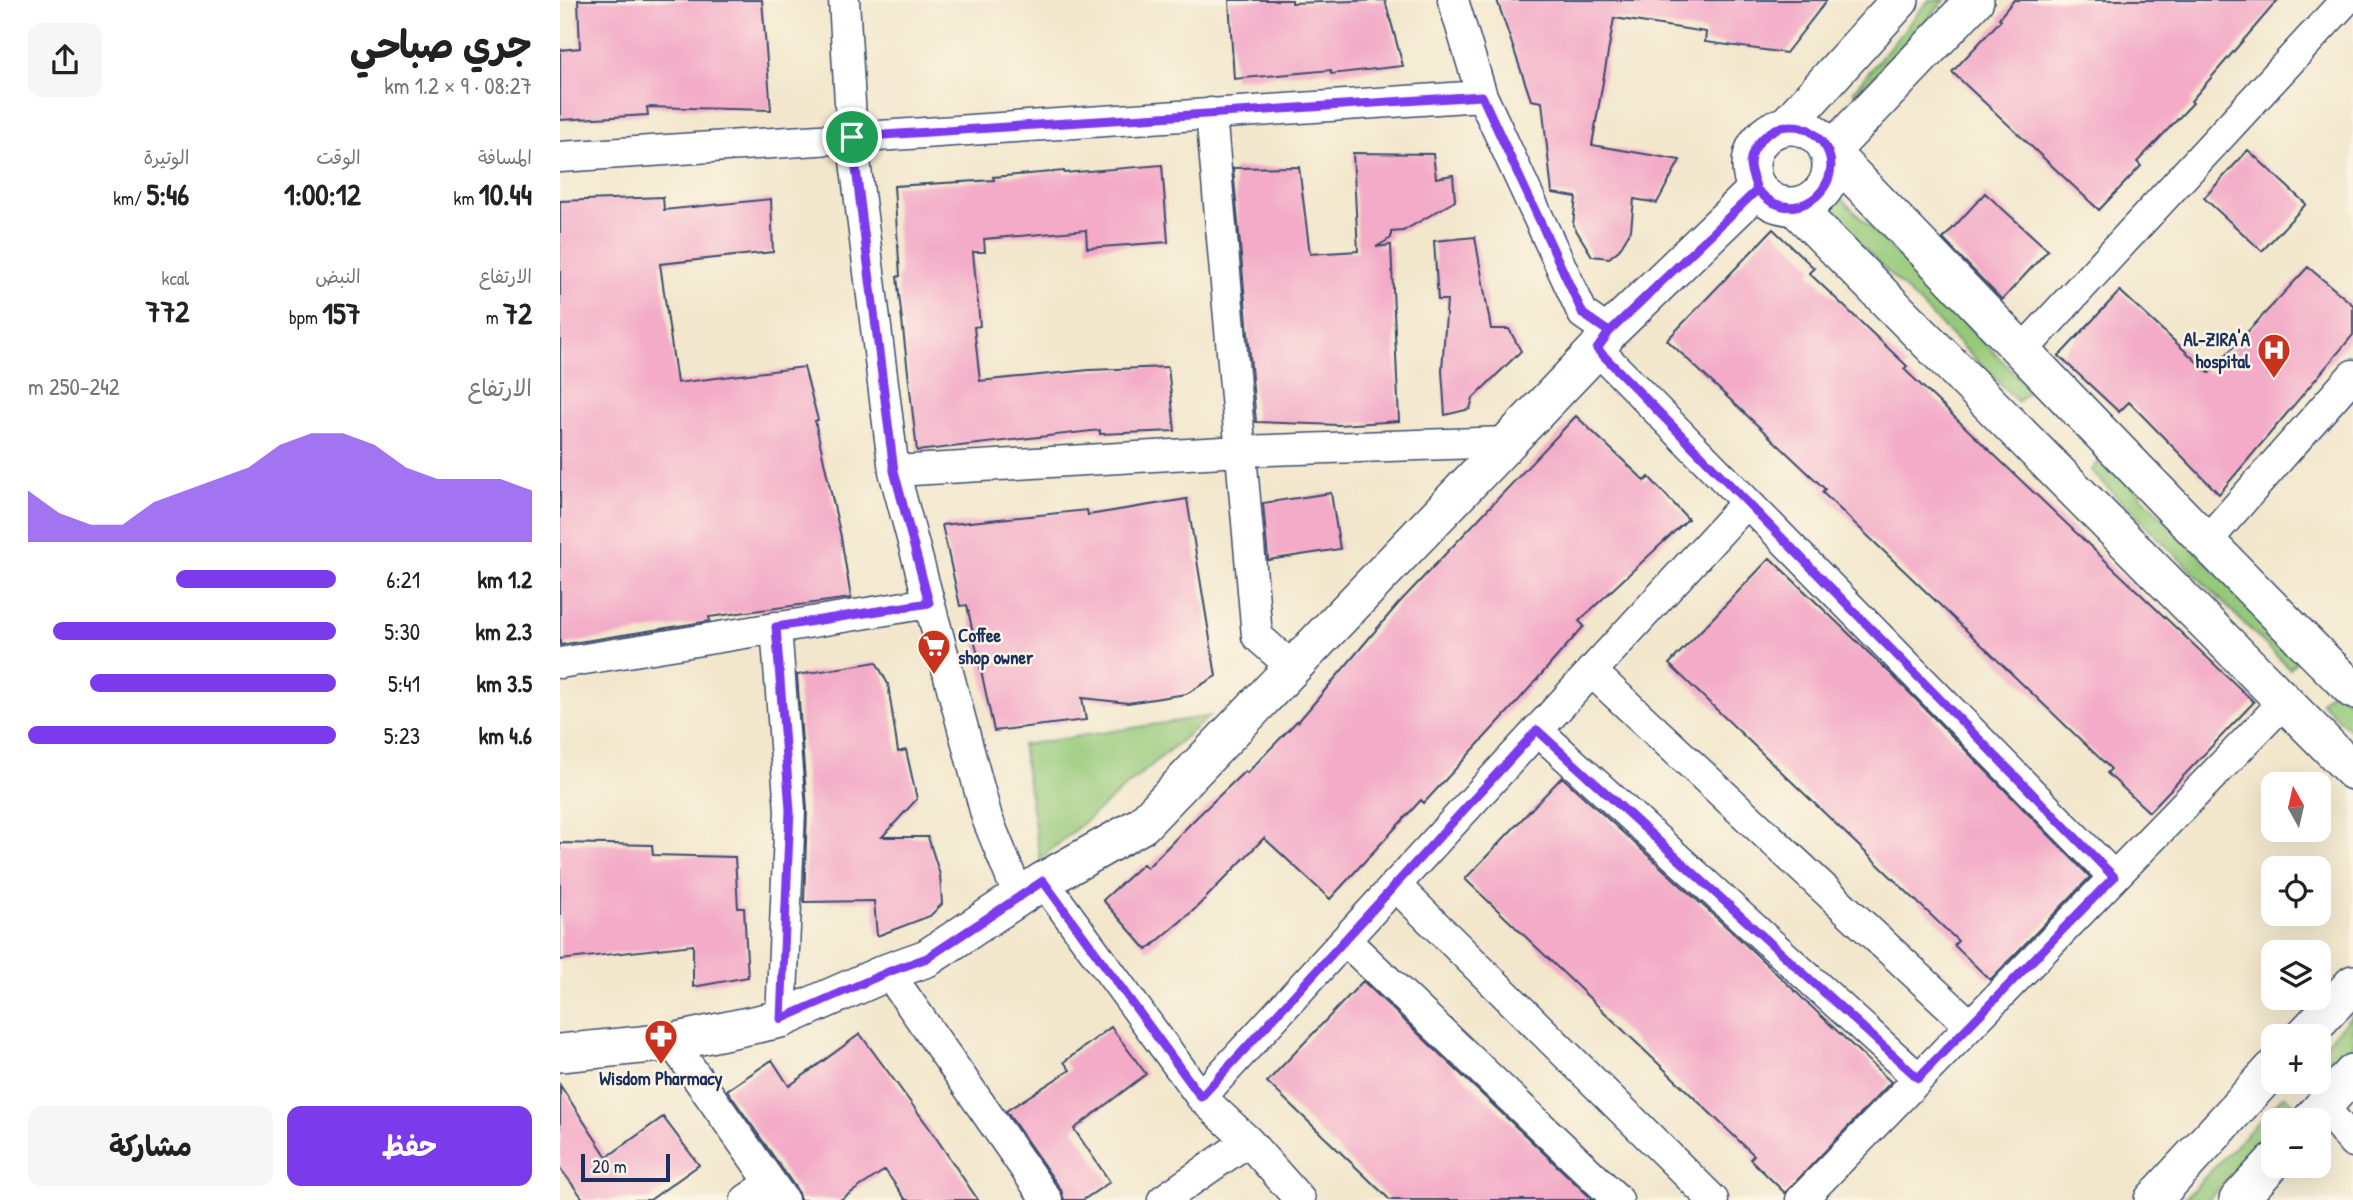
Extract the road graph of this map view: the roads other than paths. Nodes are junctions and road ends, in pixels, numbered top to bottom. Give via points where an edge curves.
1 (844, 0) edge
2 (1453, 0) edge
3 (1900, 0) edge
4 (1975, 0) edge
5 (2347, 7) edge
6 (1482, 96) junction
7 (1211, 113) junction
8 (1787, 125) junction
9 (852, 137) junction
10 (1830, 152) junction
11 (560, 157) edge
12 (1757, 190) junction
13 (1795, 207) junction
14 (1603, 340) junction
15 (2023, 350) junction
16 (2353, 375) edge
17 (1508, 442) junction
18 (1240, 451) junction
19 (894, 471) junction
20 (1747, 502) junction
21 (2205, 542) junction
22 (929, 603) junction
23 (776, 627) junction
24 (560, 663) edge
25 (1293, 668) junction
26 (1591, 671) junction
27 (2353, 690) edge
28 (2284, 702) junction
29 (1537, 730) junction
30 (2353, 771) edge
31 (2114, 877) junction
32 (1395, 885) junction
33 (1031, 889) junction
34 (1345, 940) junction
35 (888, 972) junction
36 (2353, 984) edge
37 (781, 1019) junction
38 (2315, 1024) edge
39 (1970, 1025) junction
40 (672, 1042) junction
41 (560, 1053) edge
42 (2353, 1073) edge
43 (1918, 1078) junction
44 (2261, 1082) edge
45 (1201, 1097) junction
46 (2322, 1108) edge
47 (2331, 1124) edge
48 (1248, 1141) junction
49 (2353, 1142) edge
50 (2261, 1176) edge
51 (777, 1191) edge
52 (2243, 1198) edge
53 (746, 1200) edge
54 (1047, 1200) edge
55 (1163, 1200) edge
56 (1300, 1200) edge
57 (1618, 1200) edge
58 (1713, 1200) edge
59 (1801, 1200) edge
60 (2153, 1200) edge

1 - 9 street
2 - 6 street
3 - 8 street
4 - 10 street
5 - 15 street
6 - 7 street
6 - 14 street via 1583,314
7 - 9 street
7 - 18 street
8 - 10 street via 1813,132
8 - 12 street via 1762,138 1754,150 1750,163
9 - 11 street
9 - 19 street
10 - 13 street via 1830,177 1816,196
10 - 15 street
12 - 13 street via 1774,203
12 - 14 street
13 - 28 street
14 - 17 street
14 - 20 street
15 - 21 street
16 - 21 street
17 - 18 street
17 - 25 street
18 - 19 street
18 - 25 street via 1257,636
19 - 22 street
20 - 26 street
20 - 31 street
21 - 27 street
22 - 23 street
22 - 33 street via 986,818
23 - 24 street
23 - 37 street via 790,810
25 - 33 street via 1142,825
26 - 29 street
26 - 39 street
28 - 30 street
28 - 31 street
29 - 32 street
29 - 43 street
31 - 39 street
32 - 34 street
32 - 58 street
33 - 35 street via 927,958
33 - 45 street
34 - 45 street
34 - 57 street
35 - 37 street
35 - 54 street
36 - 38 street
37 - 40 street
39 - 43 street
40 - 41 street
40 - 51 street
42 - 46 street
43 - 59 street
44 - 60 street
45 - 48 street
47 - 49 street
48 - 55 street
48 - 56 street
50 - 52 street
51 - 53 street

